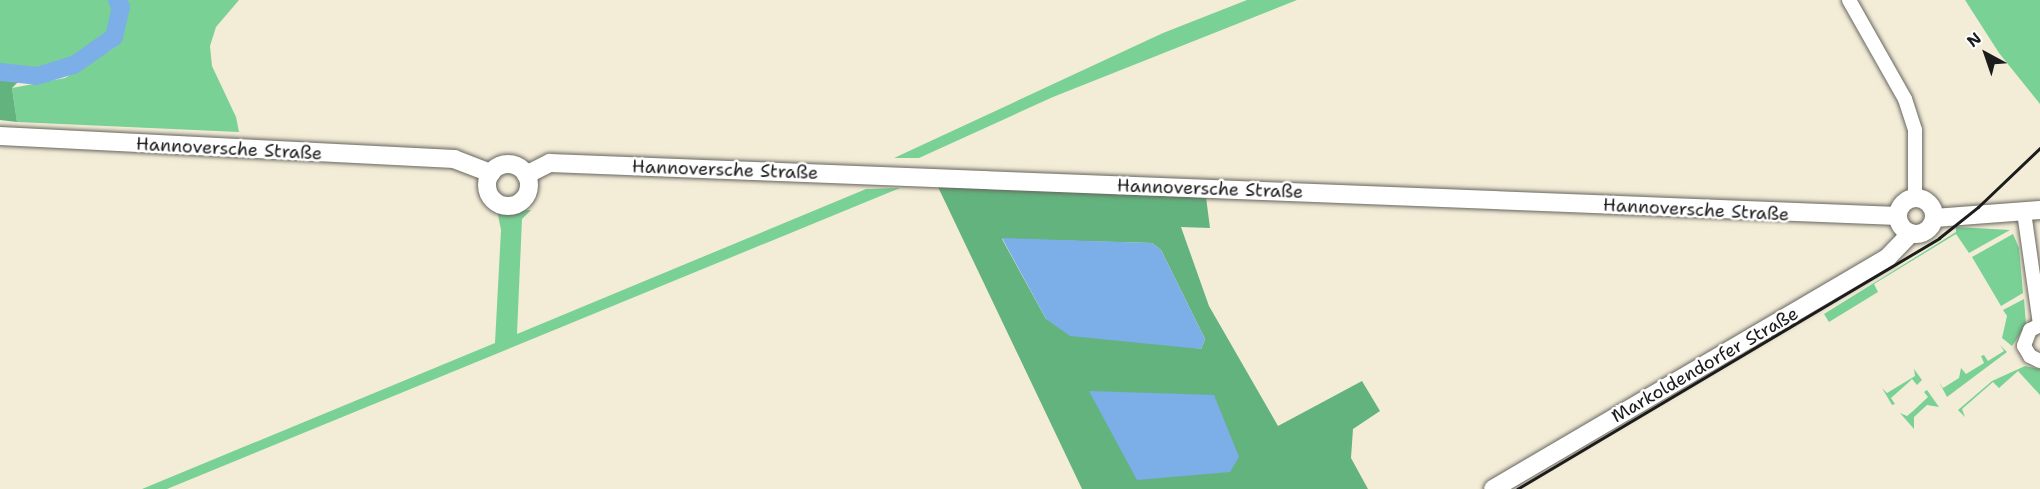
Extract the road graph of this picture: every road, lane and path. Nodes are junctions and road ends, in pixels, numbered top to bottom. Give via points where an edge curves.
1 (1849, 0) edge
2 (0, 136) edge
3 (492, 173) junction
4 (526, 175) junction
5 (1915, 198) junction
6 (2032, 211) edge
7 (1898, 216) junction
8 (1934, 218) junction
9 (1911, 233) junction
10 (2040, 325) edge
11 (2040, 361) edge
12 (1493, 489) edge

1 - 5 street via 1905,99 1915,130
2 - 3 main road, Hannoversche Straße via 454,159
3 - 4 main road, Hannoversche Straße via 501,166 512,165
3 - 4 main road via 488,191 495,202 508,206 526,196
4 - 7 main road, Hannoversche Straße via 550,163
5 - 7 main road via 1902,204
5 - 8 main road via 1930,205
6 - 8 main road
6 - 10 street
7 - 9 main road via 1901,227
8 - 9 main road via 1926,231
9 - 12 main road, Markoldendorfer Straße via 1888,257
10 - 11 street via 2026,335 2024,346 2030,356

